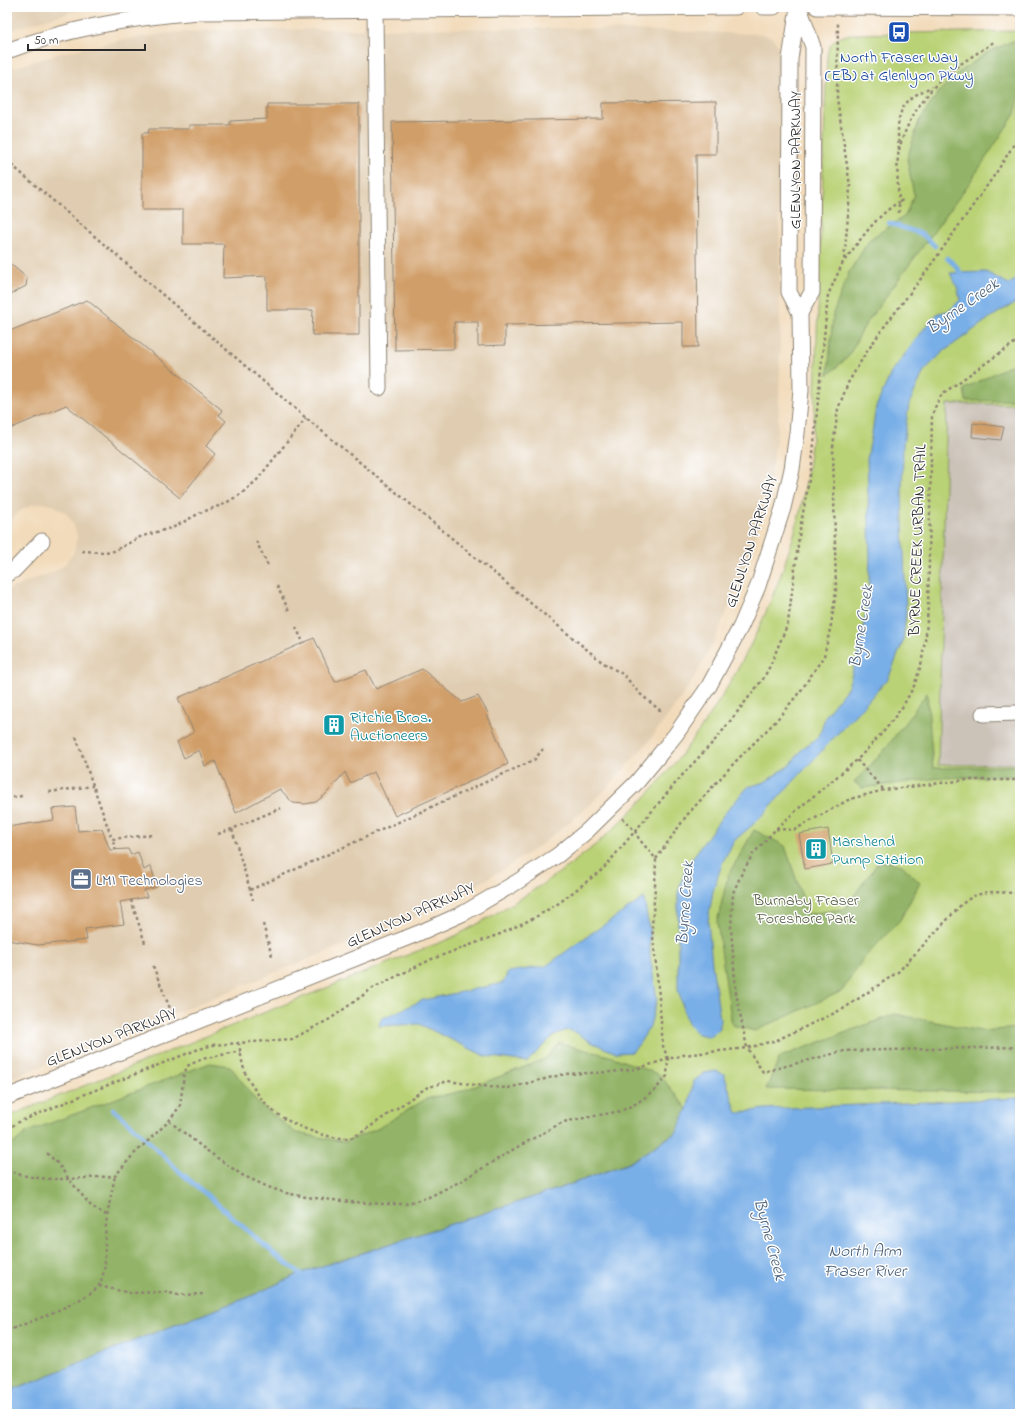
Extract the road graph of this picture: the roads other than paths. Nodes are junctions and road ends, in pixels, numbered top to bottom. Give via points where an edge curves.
1 (736, 7) edge
2 (764, 7) edge
3 (774, 7) edge
4 (799, 7) edge
5 (817, 7) edge
6 (520, 8) edge
7 (1020, 8) edge
8 (375, 10) junction
9 (143, 12) edge
10 (7, 51) edge
11 (800, 312) junction
12 (378, 388) dead end
13 (42, 541) dead end
14 (7, 574) edge
15 (983, 714) dead end
16 (1020, 714) edge
17 (7, 1097) edge

1 - 6 street
2 - 3 street
4 - 11 street, GLENLYON PARKWAY via 790,59 789,292
4 - 11 street, GLENLYON PARKWAY via 813,47 812,292
5 - 7 street
6 - 8 street
8 - 9 street
8 - 12 street
9 - 10 street via 126,20 43,39
11 - 17 street, GLENLYON PARKWAY via 801,390 792,469 783,508 758,586 741,626 709,686 676,734 646,771 587,831 558,855 464,913
13 - 14 street
15 - 16 street

